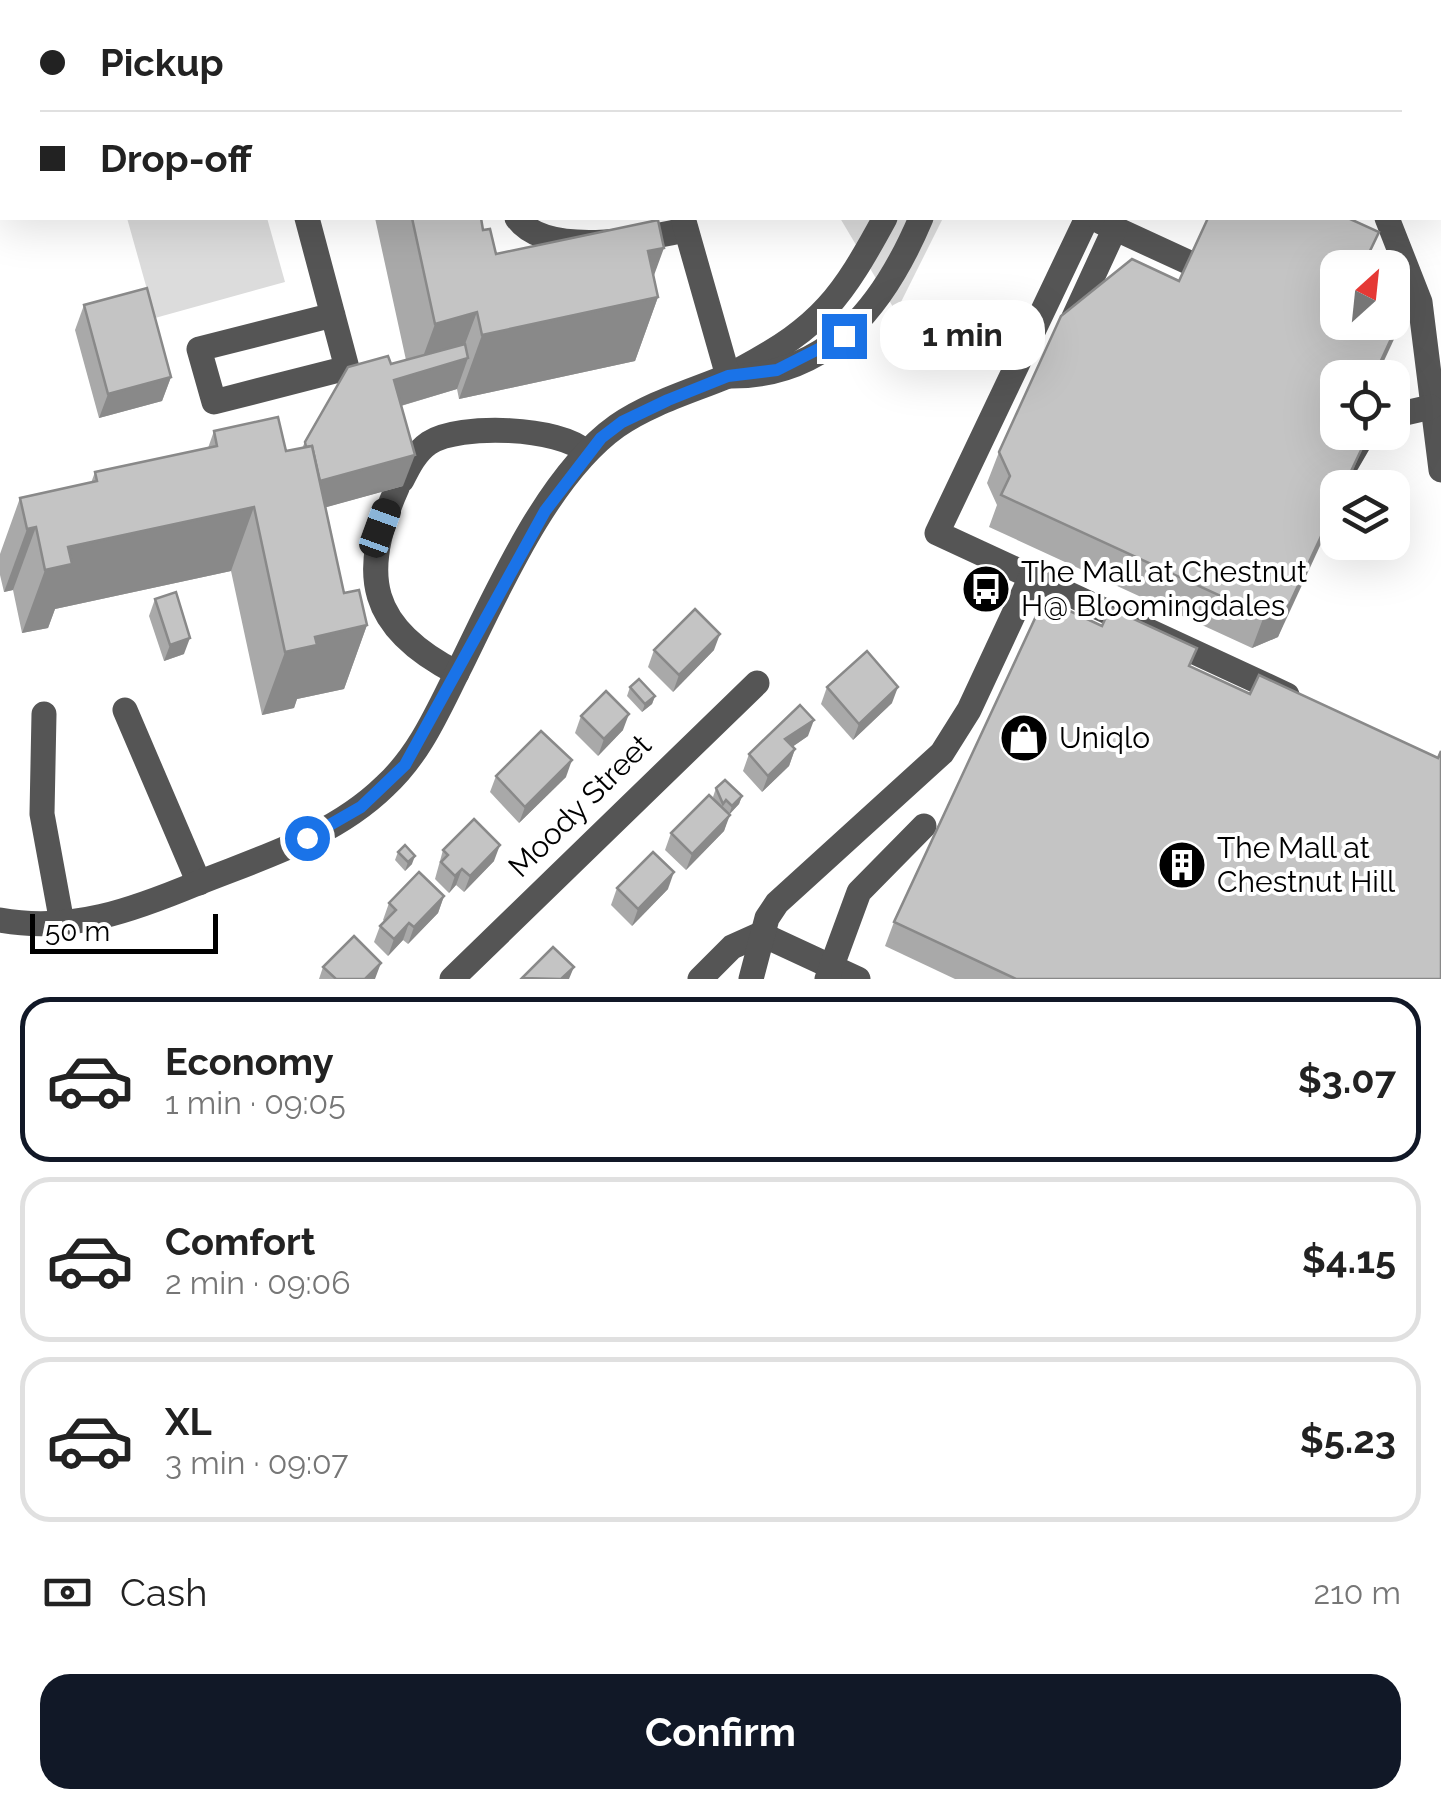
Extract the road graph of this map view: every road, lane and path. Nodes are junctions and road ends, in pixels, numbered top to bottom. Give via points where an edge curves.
1 (308, 220) edge
2 (519, 220) edge
3 (884, 220) edge
4 (920, 220) edge
5 (1388, 220) edge
6 (1098, 221) edge
7 (684, 224) edge
8 (1190, 262) edge
9 (333, 315) junction
10 (1065, 336) edge
11 (728, 376) junction
12 (1431, 407) junction
13 (1410, 412) edge
14 (1354, 450) edge
15 (586, 452) junction
16 (1347, 463) edge
17 (1441, 470) edge
18 (1031, 577) junction
19 (457, 672) junction
20 (758, 683) dead end
21 (1304, 703) edge
22 (125, 710) dead end
23 (44, 714) dead end
24 (924, 826) dead end
25 (199, 883) junction
26 (0, 920) edge
27 (62, 922) junction
28 (762, 934) junction
29 (830, 973) edge
30 (452, 979) edge
31 (700, 979) edge
32 (750, 979) edge
33 (858, 979) edge

1 - 9 street
2 - 7 street via 552,240 643,238
3 - 11 street via 824,314
4 - 11 street via 874,306 844,336 777,370
5 - 12 street via 1420,302
6 - 8 street
6 - 10 street
6 - 18 street via 937,533
7 - 11 street
9 - 9 street via 200,350 214,402 347,368
11 - 15 street via 622,422
12 - 13 street
12 - 17 street
14 - 16 street
15 - 19 street via 529,538
15 - 19 street via 555,436 462,432 428,443 399,484 375,546 376,590 398,632
18 - 21 street
18 - 28 street via 942,753 777,903
19 - 25 street via 413,753 361,807 307,838
20 - 30 street, Moody Street
22 - 25 street
23 - 27 street via 42,814
24 - 29 street via 859,892
25 - 27 street via 112,916
26 - 27 street
28 - 29 street
28 - 31 street via 732,946
28 - 32 street
29 - 33 street

